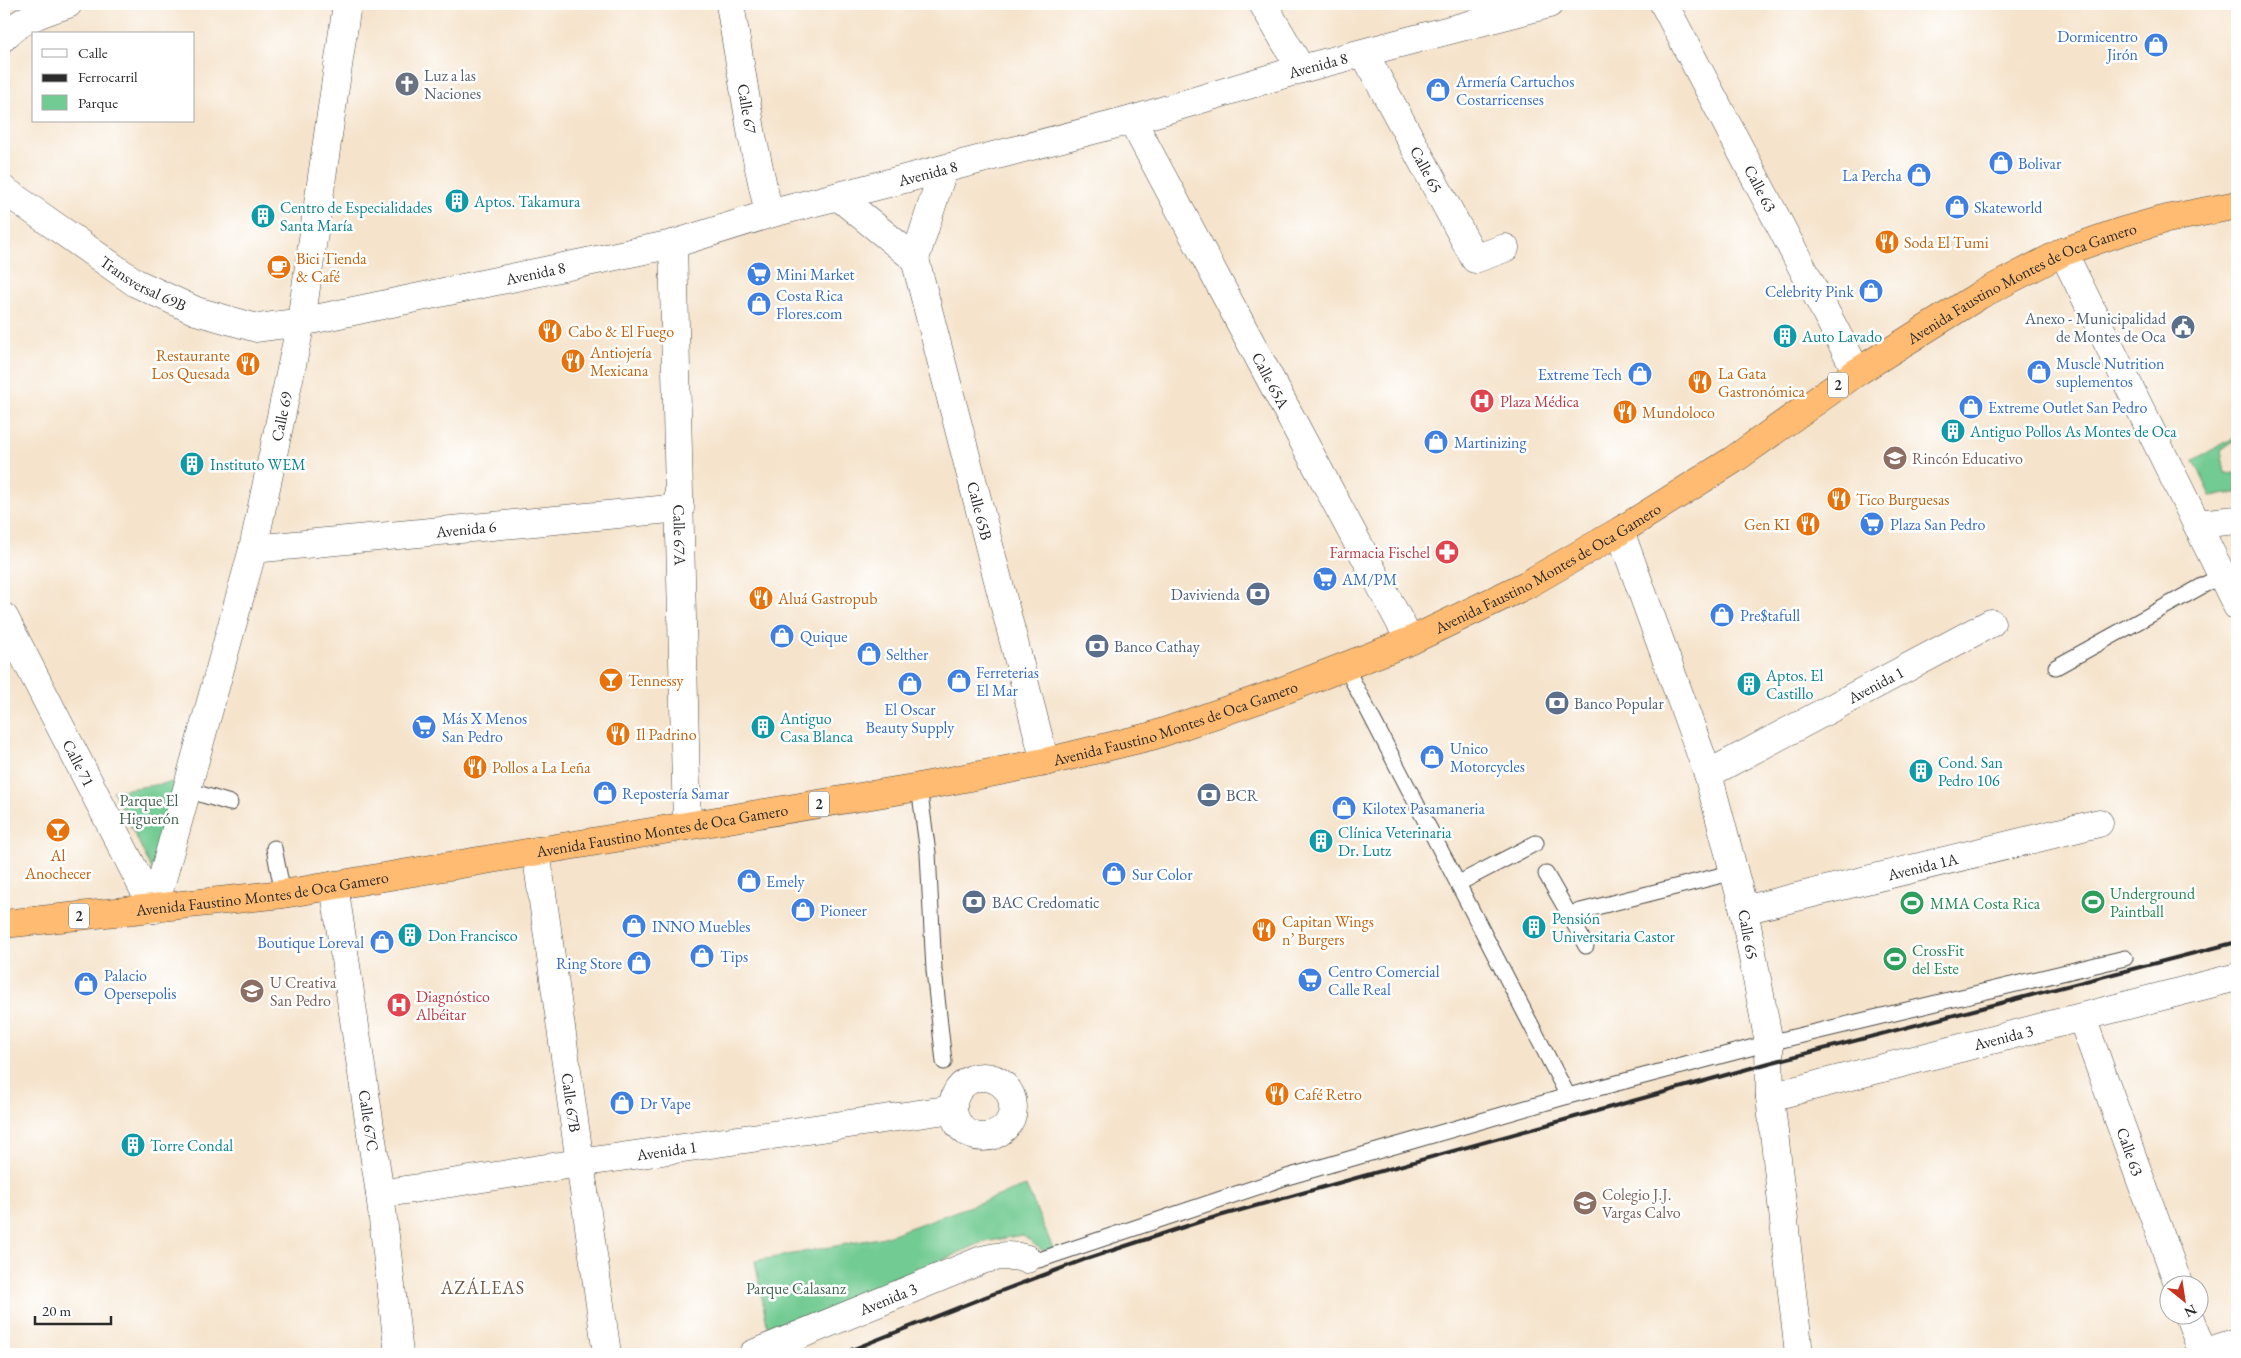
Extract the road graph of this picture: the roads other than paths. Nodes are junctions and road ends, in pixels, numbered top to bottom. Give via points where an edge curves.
1 (68, 4) edge
2 (347, 4) edge
3 (730, 4) edge
4 (1263, 4) edge
5 (1549, 4) edge
6 (1664, 4) edge
7 (4, 37) edge
8 (1364, 53) junction
9 (1301, 69) junction
10 (1132, 120) junction
11 (943, 170) junction
12 (4, 190) edge
13 (840, 197) junction
14 (2237, 204) edge
15 (769, 214) junction
16 (673, 244) junction
17 (1505, 248) dead end
18 (2063, 252) junction
19 (915, 259) junction
20 (302, 322) junction
21 (1857, 372) junction
22 (680, 508) junction
23 (2237, 520) edge
24 (2197, 524) junction
25 (1620, 531) junction
26 (253, 549) junction
27 (2222, 575) junction
28 (2237, 606) edge
29 (4, 617) edge
30 (1991, 623) dead end
31 (1410, 641) junction
32 (1345, 666) junction
33 (2056, 667) dead end
34 (1045, 762) junction
35 (1708, 774) junction
36 (919, 787) junction
37 (187, 790) junction
38 (230, 803) dead end
39 (2099, 823) dead end
40 (687, 826) junction
41 (1536, 842) dead end
42 (274, 848) dead end
43 (536, 852) junction
44 (1734, 872) junction
45 (1546, 874) dead end
46 (1459, 883) junction
47 (334, 885) junction
48 (283, 894) junction
49 (154, 908) junction
50 (1744, 910) junction
51 (1569, 914) junction
52 (4, 924) edge
53 (1586, 946) dead end
54 (2125, 958) dead end
55 (2237, 977) edge
56 (2082, 1018) junction
57 (1769, 1043) junction
58 (944, 1062) dead end
59 (1568, 1096) junction
60 (1770, 1097) junction
61 (952, 1109) dead end
62 (580, 1163) junction
63 (380, 1194) junction
64 (1026, 1259) joint
65 (2175, 1276) edge
66 (2192, 1326) edge
67 (2237, 1342) edge
68 (399, 1354) edge
69 (607, 1354) edge
70 (754, 1354) edge
71 (1798, 1354) edge
72 (2202, 1354) edge

1 - 7 street via 40,13 11,29
2 - 20 street, Calle 69
3 - 15 street, Calle 67
4 - 9 street
5 - 8 street, Avenida 8
6 - 21 street, Calle 63
8 - 9 street, Avenida 8
8 - 17 street, Calle 65 via 1475,259
9 - 10 street, Avenida 8
10 - 11 street, Avenida 8
10 - 31 street, Calle 65A
11 - 13 street, Avenida 8
11 - 19 street
12 - 20 street, Transversal 69B via 136,283 196,311 257,328
13 - 15 street, Avenida 8
13 - 19 street
14 - 18 highway, Avenida Faustino Montes de Oca Gamero / 2 via 2154,222
15 - 16 street, Avenida 8
16 - 20 street, Avenida 8
16 - 22 street, Calle 67A
18 - 21 highway, Avenida Faustino Montes de Oca Gamero / 2 via 1980,295
18 - 24 street
19 - 34 street, Calle 65B
20 - 26 street, Calle 69
21 - 25 highway, Avenida Faustino Montes de Oca Gamero / 2 via 1733,460
22 - 26 street, Avenida 6
22 - 40 street, Calle 67A
23 - 24 street
24 - 27 street
25 - 31 highway, Avenida Faustino Montes de Oca Gamero / 2 via 1528,584
25 - 35 street, Calle 65
26 - 37 street, Calle 69
27 - 28 street
27 - 33 lane
29 - 49 street, Calle 71
30 - 35 street, Avenida 1
31 - 32 highway, Avenida Faustino Montes de Oca Gamero / 2
32 - 34 highway, Avenida Faustino Montes de Oca Gamero / 2 via 1152,736
32 - 46 lane
34 - 36 highway, Avenida Faustino Montes de Oca Gamero / 2
35 - 44 street, Calle 65
36 - 40 highway, Avenida Faustino Montes de Oca Gamero / 2
36 - 58 lane via 928,853 934,970
37 - 38 lane
37 - 49 street, Calle 69
39 - 50 street, Avenida 1A
40 - 43 highway, Avenida Faustino Montes de Oca Gamero / 2
41 - 46 lane
42 - 48 lane
43 - 47 highway, Avenida Faustino Montes de Oca Gamero / 2
43 - 62 street, Calle 67B
44 - 50 street, Calle 65
44 - 51 lane
45 - 51 lane
46 - 59 lane
47 - 48 highway, Avenida Faustino Montes de Oca Gamero / 2
47 - 63 street, Calle 67C
48 - 49 highway, Avenida Faustino Montes de Oca Gamero / 2
49 - 52 highway, Avenida Faustino Montes de Oca Gamero / 2
50 - 57 street, Calle 65
51 - 53 lane
54 - 57 lane
55 - 56 street, Avenida 3
56 - 60 street, Avenida 3
56 - 65 street, Calle 63
57 - 59 lane
57 - 60 street, Calle 65
59 - 64 lane via 1287,1177 1040,1260
60 - 71 street, Calle 65
61 - 62 street, Avenida 1
62 - 63 street, Avenida 1
62 - 69 street, Calle 67B
63 - 68 street, Calle 67C
64 - 70 street, Avenida 3 via 999,1255 982,1260
66 - 72 street
67 - 72 street

